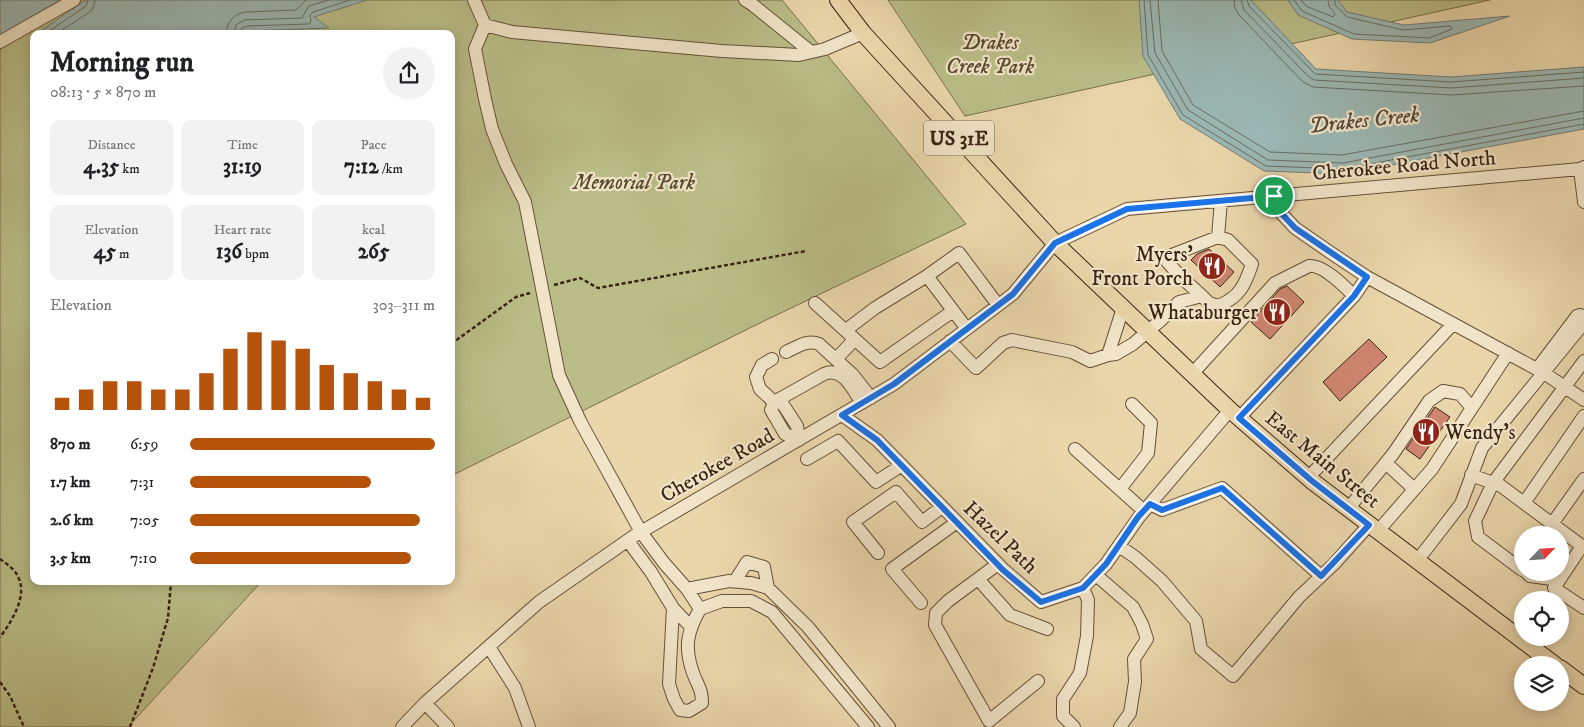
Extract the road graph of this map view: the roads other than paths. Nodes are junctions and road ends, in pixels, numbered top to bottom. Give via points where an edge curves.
1 (74, 0) edge
2 (474, 0) edge
3 (745, 0) edge
4 (838, 0) edge
5 (485, 25) junction
6 (863, 33) junction
7 (0, 42) edge
8 (811, 52) junction
9 (1582, 168) edge
10 (1274, 196) junction
11 (1221, 201) junction
12 (1584, 202) edge
13 (1218, 237) junction
14 (1055, 243) junction
15 (1179, 275) junction
16 (927, 276) junction
17 (1367, 277) junction
18 (1202, 296) junction
19 (1354, 296) junction
20 (1179, 302) junction
21 (815, 303) dead end
22 (998, 305) junction
23 (1123, 308) junction
24 (953, 312) junction
25 (1584, 316) edge
26 (1584, 323) edge
27 (1453, 324) junction
28 (967, 329) junction
29 (1148, 332) junction
30 (850, 335) junction
31 (950, 341) junction
32 (786, 352) dead end
33 (1508, 353) junction
34 (1108, 355) junction
35 (836, 359) junction
36 (772, 360) dead end
37 (1584, 361) edge
38 (1540, 371) junction
39 (1192, 374) junction
40 (1565, 387) junction
41 (866, 400) junction
42 (1584, 400) edge
43 (774, 402) junction
44 (1132, 404) dead end
45 (1472, 408) junction
46 (1235, 414) junction
47 (842, 415) junction
48 (1584, 416) edge
49 (799, 440) junction
50 (1075, 449) dead end
51 (807, 459) dead end
52 (1386, 463) junction
53 (902, 465) junction
54 (1471, 475) junction
55 (1308, 478) junction
56 (1584, 478) edge
57 (1493, 483) junction
58 (1120, 489) junction
59 (1414, 489) junction
60 (1524, 503) junction
61 (942, 507) junction
62 (1147, 507) junction
63 (1348, 509) junction
64 (957, 522) junction
65 (1552, 524) junction
66 (1373, 528) junction
67 (642, 532) junction
68 (1580, 538) edge
69 (628, 541) junction
70 (1119, 546) junction
71 (878, 553) dead end
72 (1417, 561) junction
73 (998, 564) junction
74 (1514, 564) edge
75 (1569, 565) edge
76 (1096, 575) junction
77 (1321, 576) junction
78 (978, 579) junction
79 (1558, 581) edge
80 (735, 582) junction
81 (1083, 588) junction
82 (687, 589) junction
83 (770, 590) junction
84 (921, 603) dead end
85 (1583, 605) edge
86 (673, 608) junction
87 (700, 608) junction
88 (765, 609) junction
89 (690, 626) junction
90 (1047, 629) dead end
91 (814, 635) junction
92 (489, 647) junction
93 (802, 647) junction
94 (1543, 656) edge
95 (1569, 675) edge
96 (1038, 681) dead end
97 (1584, 686) edge
98 (863, 694) junction
99 (425, 703) junction
100 (851, 706) junction
101 (402, 727) edge
102 (448, 727) edge
103 (529, 727) edge
104 (868, 727) edge
105 (889, 727) edge
106 (1074, 727) edge
107 (1120, 727) edge

1 - 7 street
2 - 5 street
3 - 8 street
4 - 6 main road, East Main Street / US 31E
5 - 8 street via 512,32 722,51 799,55
5 - 67 street via 475,49 485,99 492,129 525,202 558,375 580,422
6 - 8 street
6 - 14 main road, East Main Street / US 31E
9 - 10 street, Cherokee Road North
9 - 12 street
10 - 11 street, Cherokee Road North
10 - 17 street via 1282,214 1295,228
11 - 13 street
11 - 14 street, Cherokee Road North via 1127,209
13 - 15 street via 1164,258
13 - 18 street via 1228,240 1252,264 1240,292 1226,302 1218,306
14 - 22 street, Cherokee Road via 1013,294
14 - 23 main road, East Main Street / US 31E
15 - 18 street
15 - 20 street via 1182,286
16 - 22 street via 959,253
16 - 24 street
16 - 30 street via 875,308
17 - 19 street, Hazel Path
17 - 27 street
18 - 20 street
19 - 39 street via 1320,268 1309,266 1275,283
19 - 46 street, Hazel Path
20 - 29 street
21 - 30 street
22 - 28 street, Cherokee Road
23 - 29 main road, East Main Street / US 31E
23 - 34 street
24 - 28 street
24 - 30 street via 880,362
25 - 38 street via 1577,316
26 - 38 street
27 - 33 street
27 - 55 street
28 - 31 street, Cherokee Road
29 - 34 street via 1116,354
29 - 39 main road, East Main Street / US 31E
30 - 35 street
31 - 34 street via 976,368 1003,343 1012,340 1072,352 1090,361
31 - 41 street, Cherokee Road via 894,384
32 - 35 street via 814,342
33 - 38 street
33 - 45 street
35 - 41 street via 853,375
36 - 43 street via 762,365 756,377 760,389
37 - 40 street
38 - 40 street
38 - 54 street via 1538,378 1482,448
39 - 46 main road, East Main Street / US 31E
40 - 42 street
40 - 57 street
41 - 43 street via 834,372 824,374
41 - 47 street, Cherokee Road
43 - 49 street via 782,403 797,426
44 - 58 street via 1151,423 1148,452
45 - 52 street via 1460,394 1443,390 1430,401
45 - 59 street via 1432,469
46 - 55 main road, East Main Street / US 31E
46 - 62 street, Hazel Path
47 - 49 street, Cherokee Road
47 - 53 street, Hazel Path via 877,440
48 - 60 street
49 - 67 street, Cherokee Road
50 - 58 street
51 - 53 street via 838,441 876,482
52 - 59 street
52 - 63 street
53 - 61 street, Hazel Path
54 - 57 street
54 - 72 street via 1461,504
55 - 63 main road, East Main Street / US 31E
56 - 65 street
57 - 60 street
57 - 74 street via 1475,521 1478,536
58 - 62 street
59 - 66 street
60 - 65 street
61 - 64 street, Hazel Path
61 - 71 street via 922,522 896,492 853,522
62 - 70 street, Hazel Path
62 - 77 street via 1162,510 1222,488
63 - 66 main road, East Main Street / US 31E
64 - 73 street, Hazel Path
64 - 84 street via 892,569
65 - 68 street
66 - 72 main road, East Main Street / US 31E
66 - 77 street
67 - 69 street, Cherokee Road
67 - 82 street
68 - 75 street via 1582,546
69 - 86 street
69 - 92 street, Cherokee Road via 539,602
70 - 76 street, Hazel Path
70 - 77 street via 1162,582 1196,621 1201,648 1233,676 1299,597
72 - 94 main road, East Main Street / US 31E
73 - 78 street
73 - 81 street, Hazel Path via 1041,602
76 - 81 street, Hazel Path
76 - 107 street via 1133,607 1147,639 1134,659 1135,682 1130,713
78 - 90 street via 1010,615
78 - 96 street via 936,613 935,625 989,721
79 - 85 street via 1554,588
80 - 82 street
80 - 83 street via 751,583
80 - 83 street via 747,562 764,567
81 - 106 street via 1088,600 1087,636 1080,673 1063,700 1063,716
82 - 87 street
83 - 88 street
83 - 91 street
86 - 89 street
86 - 89 street via 669,684 680,710 689,711 702,703 702,692 688,657
87 - 88 street via 722,601 742,601
87 - 89 street
88 - 93 street via 772,612
91 - 93 street
91 - 98 street
92 - 99 street, Cherokee Road
92 - 103 street via 515,688
93 - 100 street
95 - 97 main road
98 - 100 street
98 - 105 street
99 - 101 street, Cherokee Road
99 - 102 street
100 - 104 street

